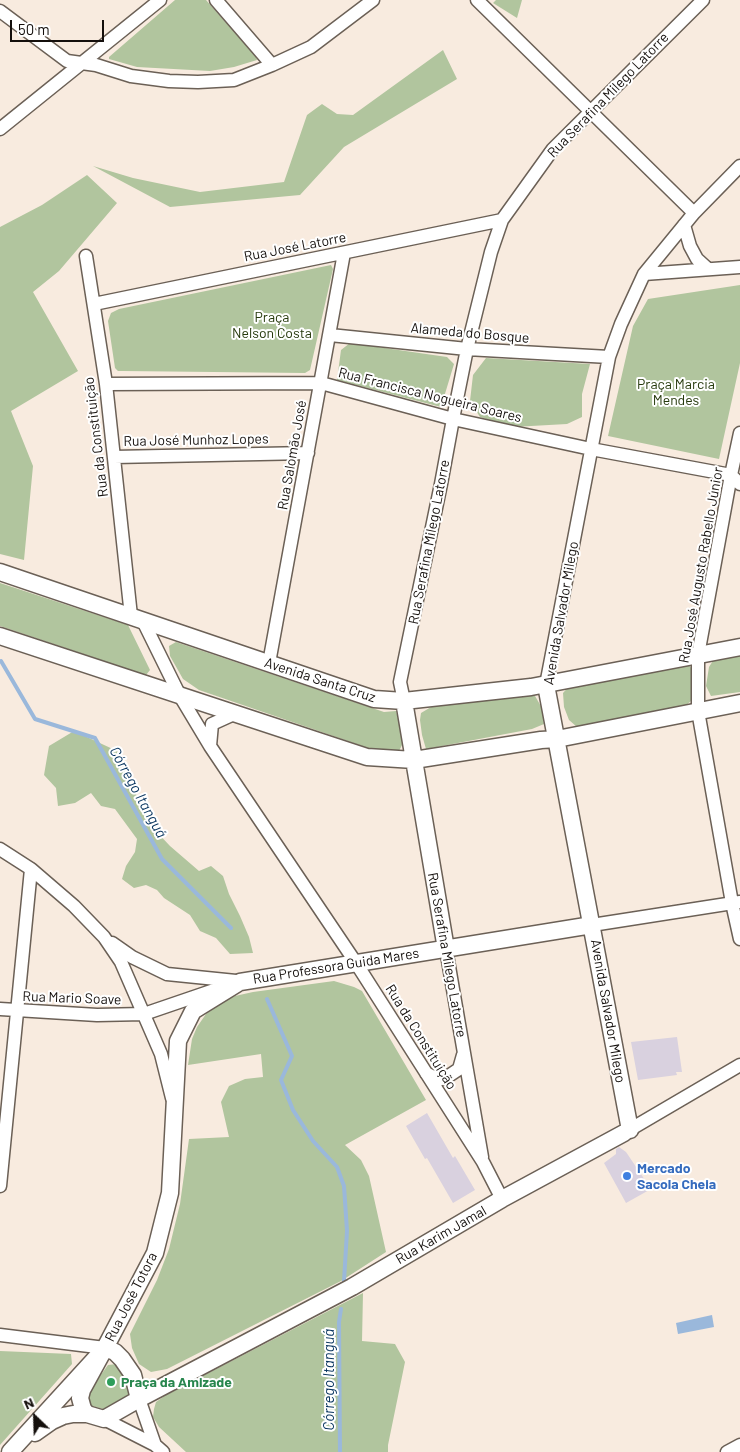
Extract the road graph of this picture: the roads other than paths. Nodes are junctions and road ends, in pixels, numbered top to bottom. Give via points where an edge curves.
1 (160, 0) edge
2 (216, 0) edge
3 (374, 0) edge
4 (477, 0) edge
5 (703, 0) edge
6 (0, 11) edge
7 (81, 63) junction
8 (272, 65) junction
9 (590, 111) junction
10 (0, 129) edge
11 (740, 166) edge
12 (694, 214) junction
13 (502, 220) junction
14 (684, 225) junction
15 (344, 253) junction
16 (86, 256) dead end
17 (740, 267) edge
18 (708, 269) junction
19 (644, 274) junction
20 (94, 304) junction
21 (330, 335) junction
22 (468, 349) junction
23 (609, 357) junction
24 (321, 383) junction
25 (106, 384) junction
26 (453, 419) junction
27 (740, 434) edge
28 (591, 450) junction
29 (308, 453) junction
30 (114, 457) junction
31 (736, 479) edge
32 (0, 572) edge
33 (137, 618) junction
34 (0, 636) edge
35 (740, 647) edge
36 (698, 655) junction
37 (269, 663) junction
38 (546, 685) junction
39 (180, 696) junction
40 (404, 701) junction
41 (740, 703) edge
42 (698, 712) junction
43 (234, 714) junction
44 (556, 739) junction
45 (210, 746) junction
46 (414, 760) junction
47 (0, 849) edge
48 (31, 869) junction
49 (736, 902) edge
50 (592, 925) junction
51 (104, 937) junction
52 (740, 939) edge
53 (446, 949) junction
54 (356, 963) junction
55 (240, 982) junction
56 (0, 1009) edge
57 (18, 1011) junction
58 (144, 1014) junction
59 (464, 1050) junction
60 (740, 1065) edge
61 (426, 1073) junction
62 (174, 1107) junction
63 (627, 1131) junction
64 (483, 1162) junction
65 (0, 1186) edge
66 (502, 1199) junction
67 (0, 1335) edge
68 (105, 1348) junction
69 (139, 1399) junction
70 (87, 1414) junction
71 (104, 1419) junction
72 (740, 1445) edge
73 (159, 1448) edge
74 (11, 1452) edge
75 (727, 1452) edge

1 - 7 street
2 - 8 street
3 - 8 street via 311,47
4 - 9 street
5 - 9 street, Rua Serafina Milego Latorre
6 - 7 street via 67,61
7 - 8 street via 131,76 198,82 234,80
7 - 10 street
9 - 12 street
9 - 13 street, Rua Serafina Milego Latorre via 553,149
11 - 12 street, Avenida Salvador Milego
12 - 14 street, Avenida Salvador Milego
13 - 15 street, Rua José Latorre
13 - 22 street, Rua Serafina Milego Latorre
14 - 18 street via 697,259
14 - 19 street, Avenida Salvador Milego
15 - 20 street, Rua José Latorre
15 - 21 street, Rua Salomão José
16 - 20 street, Rua da Constituição
17 - 18 street
18 - 19 street
19 - 23 street, Avenida Salvador Milego
20 - 25 street, Rua da Constituição
21 - 22 street, Alameda do Bosque
21 - 24 street, Rua Salomão José
22 - 23 street, Alameda do Bosque
22 - 26 street, Rua Serafina Milego Latorre
23 - 28 street, Avenida Salvador Milego
24 - 25 street, Rua Francisca Nogueira Soares
24 - 26 street, Rua Francisca Nogueira Soares
24 - 29 street, Rua Salomão José
25 - 30 street, Rua da Constituição
26 - 28 street, Rua Francisca Nogueira Soares
26 - 40 street, Rua Serafina Milego Latorre via 400,682
27 - 31 street, Rua José Augusto Rabello Júnior
28 - 31 street, Rua Francisca Nogueira Soares
28 - 38 street, Avenida Salvador Milego
29 - 30 street, Rua José Munhoz Lopes
29 - 37 street, Rua Salomão José
30 - 33 street, Rua da Constituição
31 - 36 street, Rua José Augusto Rabello Júnior
32 - 33 main road, Avenida Santa Cruz
33 - 37 main road, Avenida Santa Cruz
33 - 39 street, Rua da Constituição
34 - 39 main road
35 - 36 main road, Avenida Santa Cruz
36 - 38 main road, Avenida Santa Cruz
36 - 42 street, Rua José Augusto Rabello Júnior
37 - 40 main road, Avenida Santa Cruz via 374,699
38 - 40 main road, Avenida Santa Cruz
38 - 44 main road, Avenida Salvador Milego
39 - 43 main road
39 - 45 street, Rua da Constituição
40 - 46 main road, Rua Serafina Milego Latorre
41 - 42 main road
42 - 44 main road
42 - 49 street, Rua José Augusto Rabello Júnior
43 - 45 street via 212,724
43 - 46 main road via 367,757
44 - 46 main road
44 - 50 main road, Avenida Salvador Milego
45 - 54 street, Rua da Constituição
46 - 53 main road, Rua Serafina Milego Latorre
47 - 48 street
48 - 51 street
48 - 57 street
49 - 50 street, Rua Professora Guida Mares
49 - 52 street, Rua José Augusto Rabello Júnior
50 - 53 main road, Rua Professora Guida Mares
50 - 63 main road, Avenida Salvador Milego
51 - 55 street via 132,957 167,974
51 - 58 street, Rua José Totora via 121,962
53 - 54 main road, Rua Professora Guida Mares
53 - 59 street, Rua Serafina Milego Latorre
54 - 55 main road, Rua Professora Guida Mares
54 - 61 street, Rua da Constituição
55 - 58 street, Rua Professora Guida Mares
55 - 62 main road, Rua José Totora via 193,1011 178,1041
56 - 57 street, Rua Mario Soave
57 - 58 street, Rua Mario Soave
57 - 65 street
58 - 62 street, Rua José Totora via 160,1054
59 - 61 street via 459,1069 447,1077 439,1080
59 - 64 street, Rua Serafina Milego Latorre
60 - 63 street, Rua Karim Jamal
61 - 64 street, Rua da Constituição
62 - 68 main road, Rua José Totora via 170,1193 156,1253
63 - 66 main road, Rua Karim Jamal
64 - 66 street, Rua da Constituição
66 - 69 main road, Rua Karim Jamal via 352,1287
67 - 68 street
68 - 69 main road via 122,1359 132,1375
68 - 70 main road via 82,1390 81,1403
68 - 74 main road, Rua José Totora
69 - 71 main road
69 - 73 street
70 - 71 main road
70 - 74 main road, Rua José Totora via 57,1418
71 - 73 street
72 - 75 street

